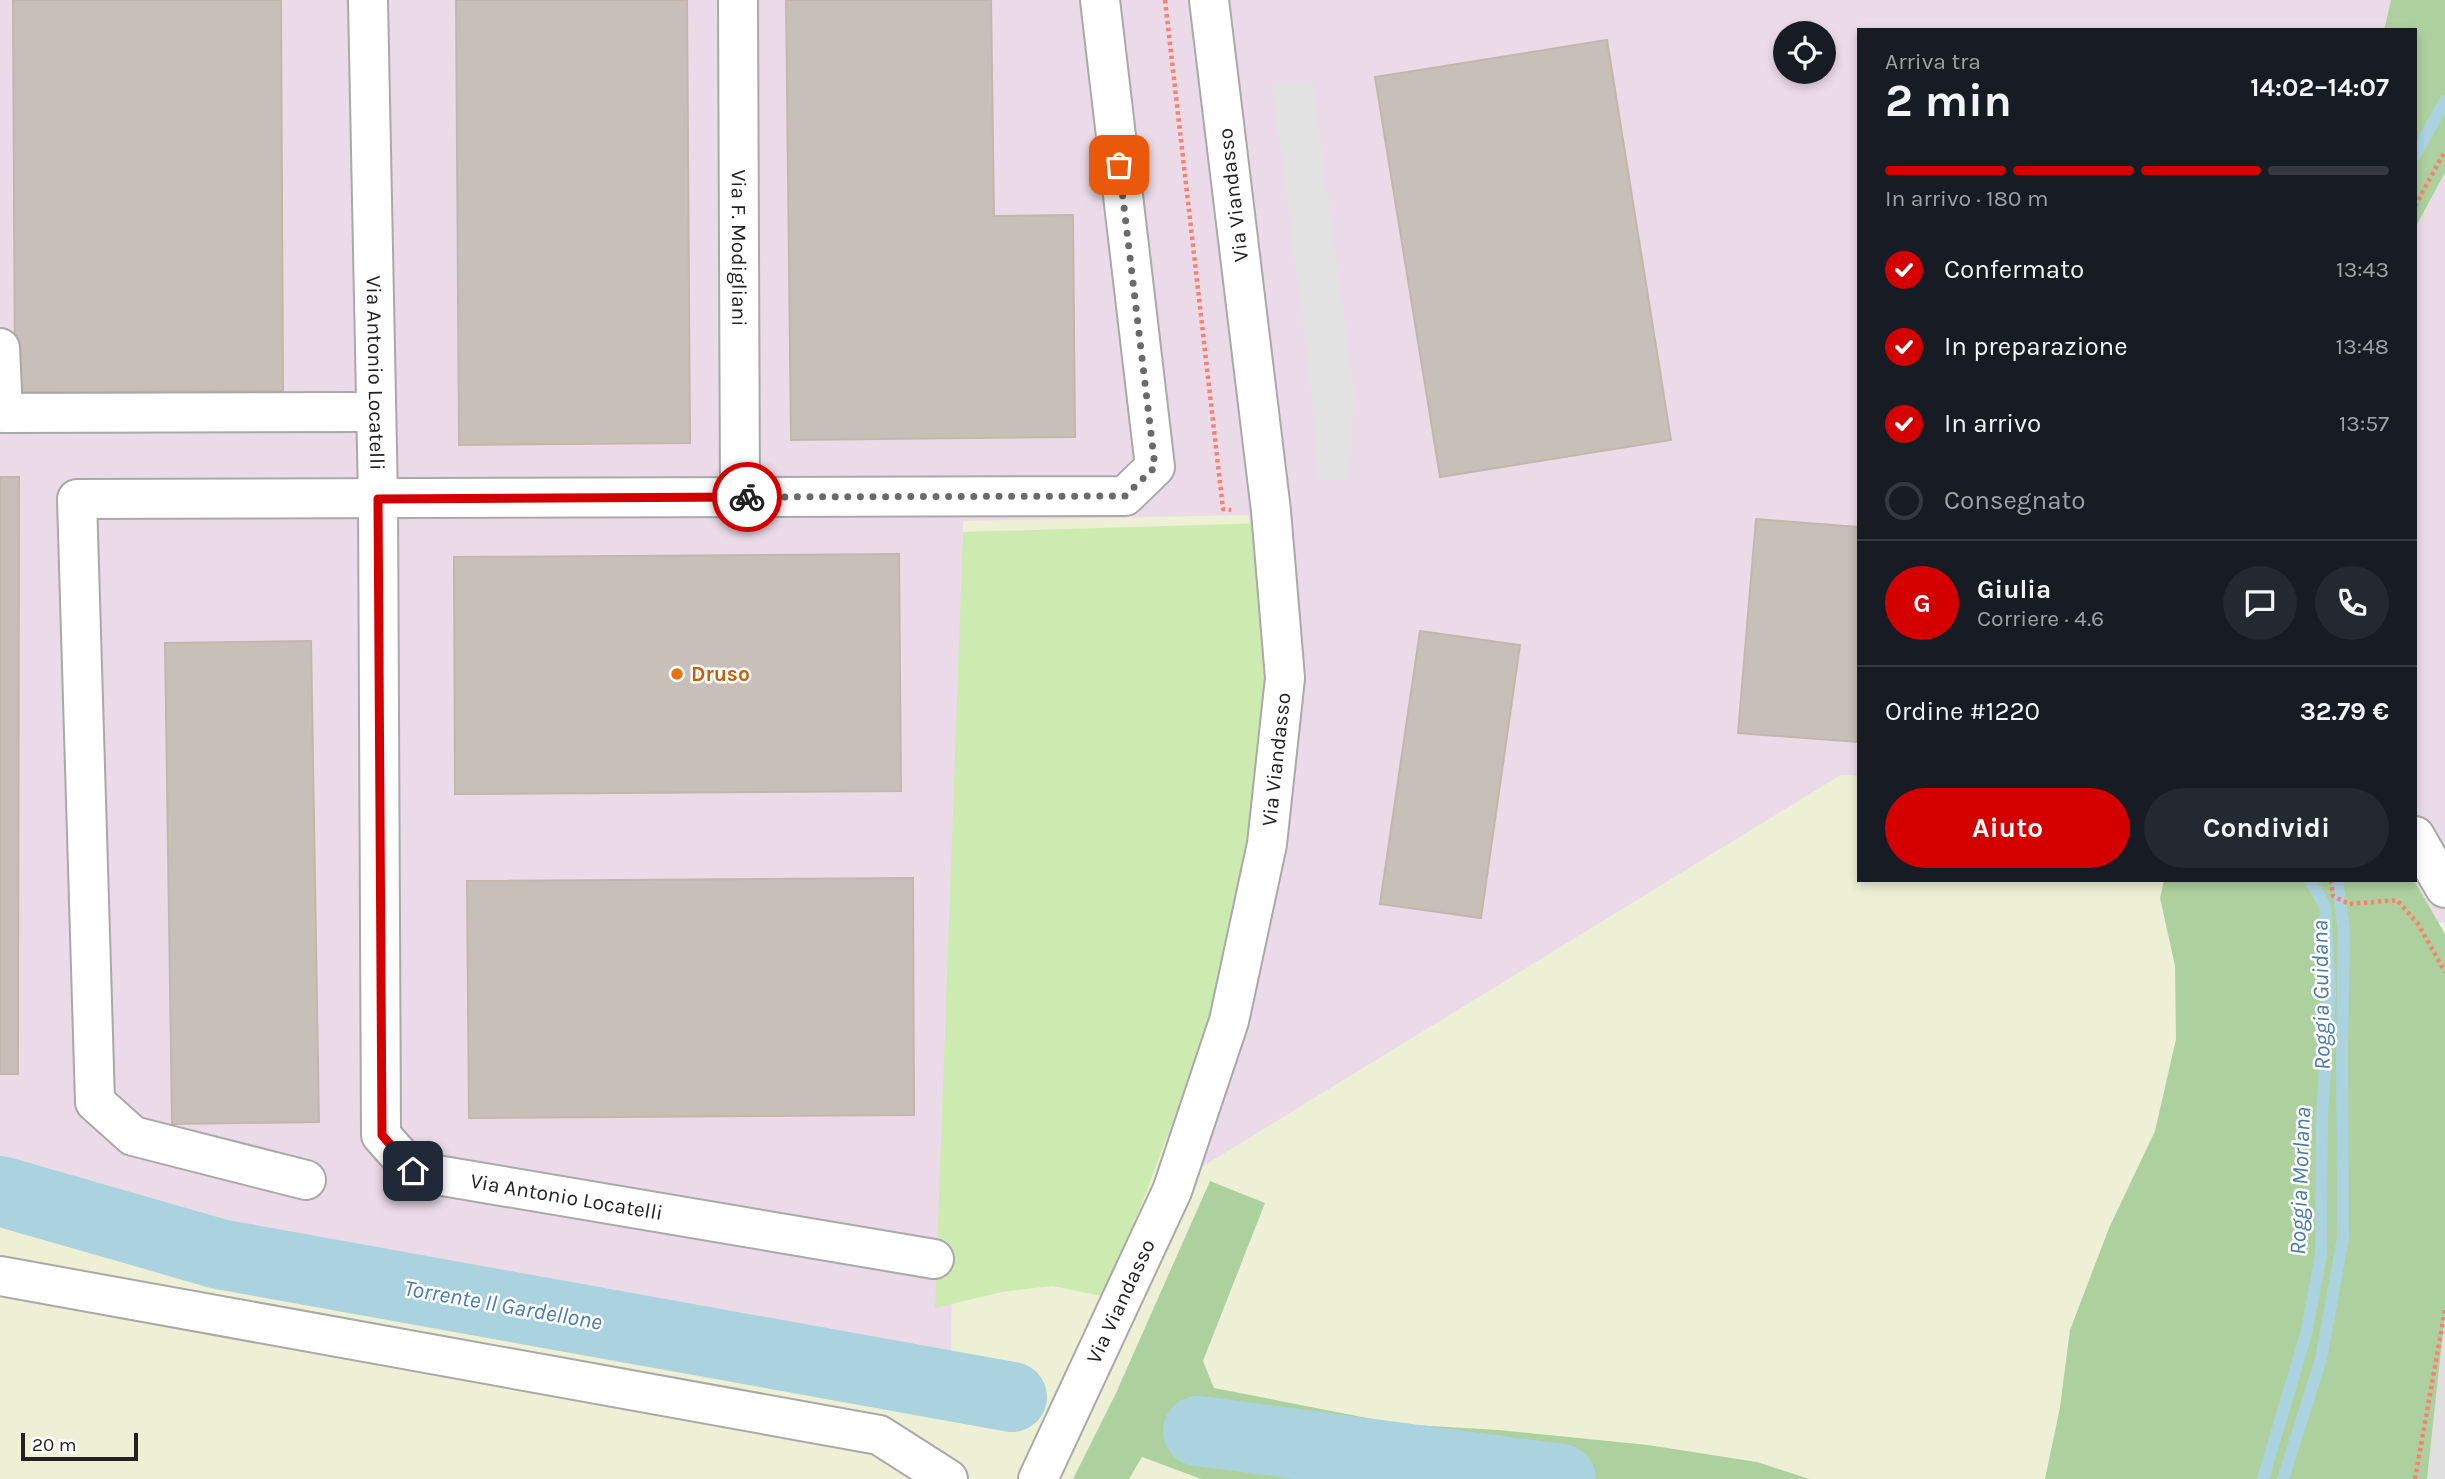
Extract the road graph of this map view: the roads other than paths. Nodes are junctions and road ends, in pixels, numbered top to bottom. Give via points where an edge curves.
1 (368, 0) edge
2 (738, 0) edge
3 (1100, 0) edge
4 (1209, 0) edge
5 (0, 348) edge
6 (376, 412) junction
7 (740, 497) junction
8 (378, 499) junction
9 (2417, 839) edge
10 (2444, 884) edge
11 (306, 1181) dead end
12 (934, 1259) dead end
13 (0, 1276) edge
14 (948, 1479) edge
15 (1038, 1479) edge

1 - 6 street, Via Antonio Locatelli
2 - 7 street, Via F. Modigliani
3 - 7 street via 1155,467 1125,496
4 - 15 street, Via Viandasso via 1271,511 1285,678 1267,844 1229,1021 1172,1191
5 - 6 street via 3,413
6 - 8 street, Via Antonio Locatelli
7 - 8 street
8 - 11 street via 77,499 95,1102 133,1136
8 - 12 street, Via Antonio Locatelli via 382,1135 413,1171
9 - 10 street
13 - 14 street via 879,1435

